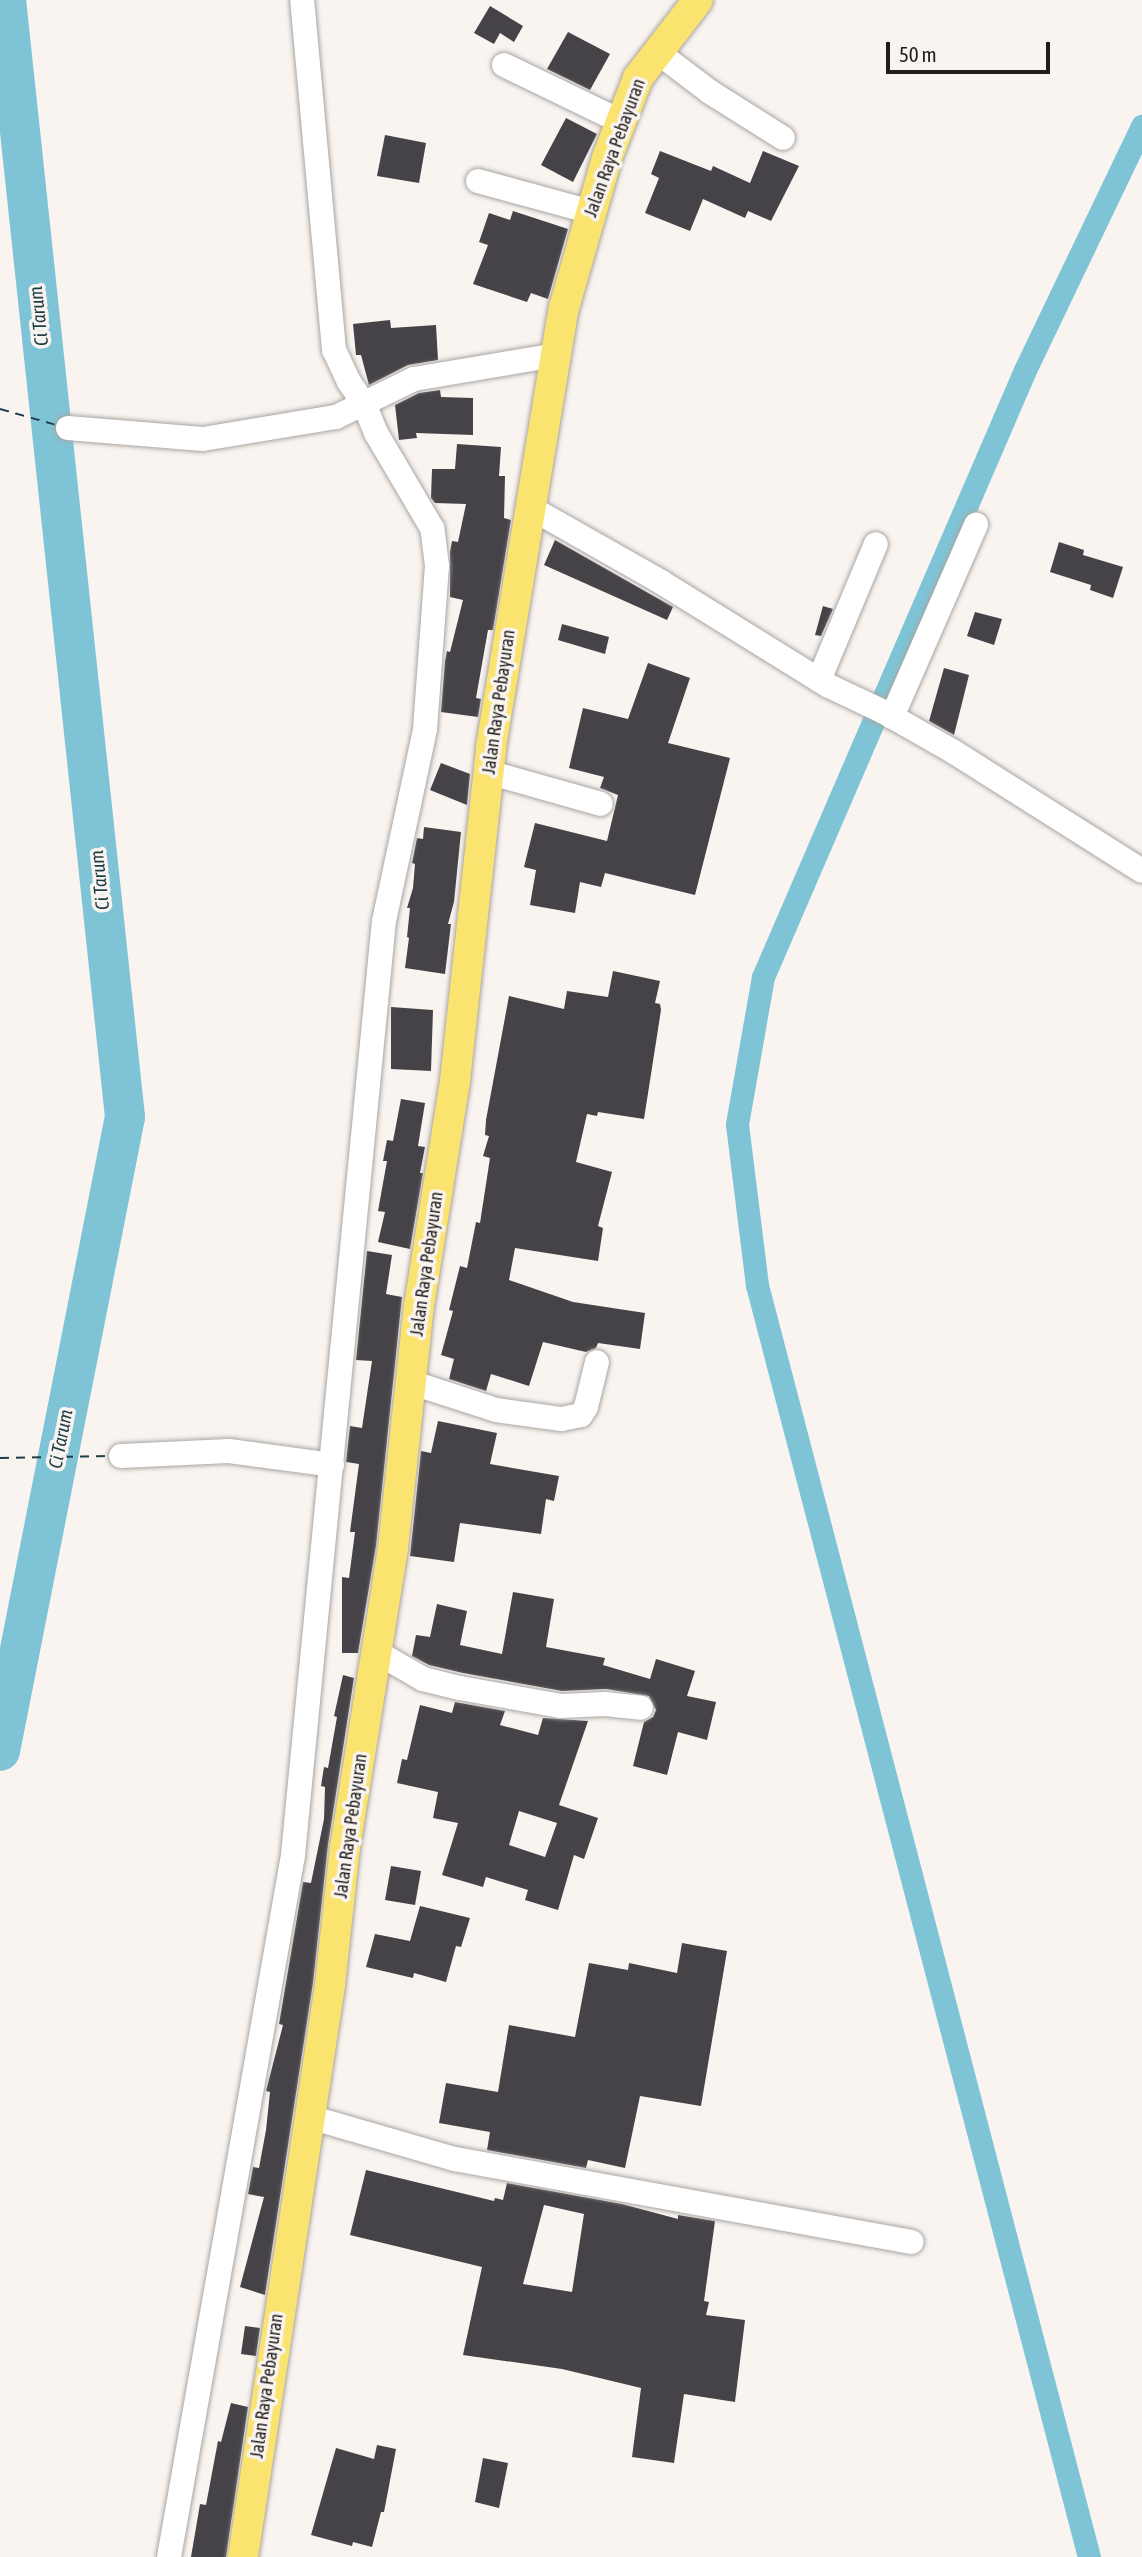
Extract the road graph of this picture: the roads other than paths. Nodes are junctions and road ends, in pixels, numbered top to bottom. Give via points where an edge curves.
1 (302, 0) edge
2 (698, 0) edge
3 (656, 51) junction
4 (504, 65) dead end
5 (620, 121) junction
6 (783, 138) dead end
7 (478, 181) dead end
8 (591, 212) junction
9 (556, 355) junction
10 (364, 404) junction
11 (68, 428) dead end
12 (531, 508) junction
13 (976, 525) dead end
14 (876, 544) dead end
15 (824, 683) junction
16 (888, 715) junction
17 (488, 772) junction
18 (601, 804) dead end
19 (1142, 872) edge
20 (597, 1362) dead end
21 (413, 1383) junction
22 (121, 1456) dead end
23 (332, 1465) junction
24 (378, 1653) junction
25 (641, 1709) dead end
26 (310, 2117) junction
27 (912, 2242) dead end
28 (169, 2557) edge
29 (243, 2557) edge

1 - 10 street via 334,350
2 - 3 main road, Jalan Raya Pebayuran
3 - 5 main road, Jalan Raya Pebayuran via 638,78
3 - 6 street
4 - 5 street
5 - 8 main road, Jalan Raya Pebayuran
7 - 8 street
8 - 9 main road, Jalan Raya Pebayuran
9 - 10 street via 414,379
9 - 12 main road, Jalan Raya Pebayuran
10 - 11 street via 336,417 203,439
10 - 23 street via 432,528 437,566 425,729 384,920
12 - 15 street
12 - 17 main road, Jalan Raya Pebayuran
13 - 16 street
14 - 15 street
15 - 16 street
16 - 19 street
17 - 18 street
17 - 21 main road, Jalan Raya Pebayuran via 455,1081 419,1306
20 - 21 street via 581,1415 561,1419 496,1410
21 - 24 main road, Jalan Raya Pebayuran
22 - 23 street via 229,1451
23 - 28 street via 293,1855
24 - 25 street via 423,1679 460,1688 561,1706 606,1704
24 - 26 main road, Jalan Raya Pebayuran via 345,1848
26 - 27 street via 455,2160
26 - 29 main road, Jalan Raya Pebayuran

